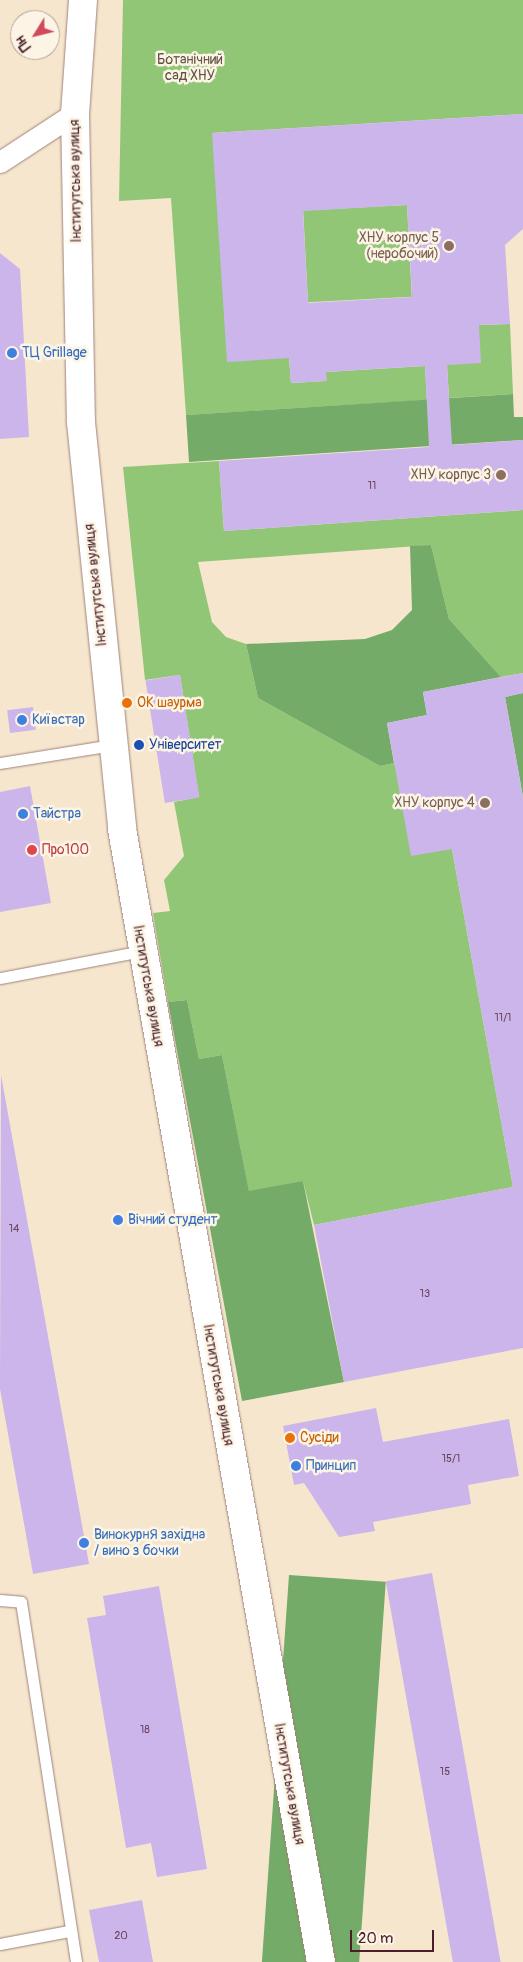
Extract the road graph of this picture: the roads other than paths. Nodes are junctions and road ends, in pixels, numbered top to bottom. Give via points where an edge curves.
1 (82, 0) edge
2 (76, 113) junction
3 (0, 162) edge
4 (112, 746) junction
5 (0, 763) edge
6 (142, 951) junction
7 (0, 978) edge
8 (0, 1600) edge
9 (69, 1931) junction
10 (0, 1944) edge
11 (76, 1962) edge
12 (321, 1962) edge

1 - 2 street, Інститутська вулиця
2 - 3 street
2 - 4 street, Інститутська вулиця via 81,422
4 - 5 lane
4 - 6 street, Інститутська вулиця
6 - 7 lane
6 - 12 street, Інститутська вулиця
8 - 9 lane via 21,1602
9 - 10 lane
9 - 11 lane

